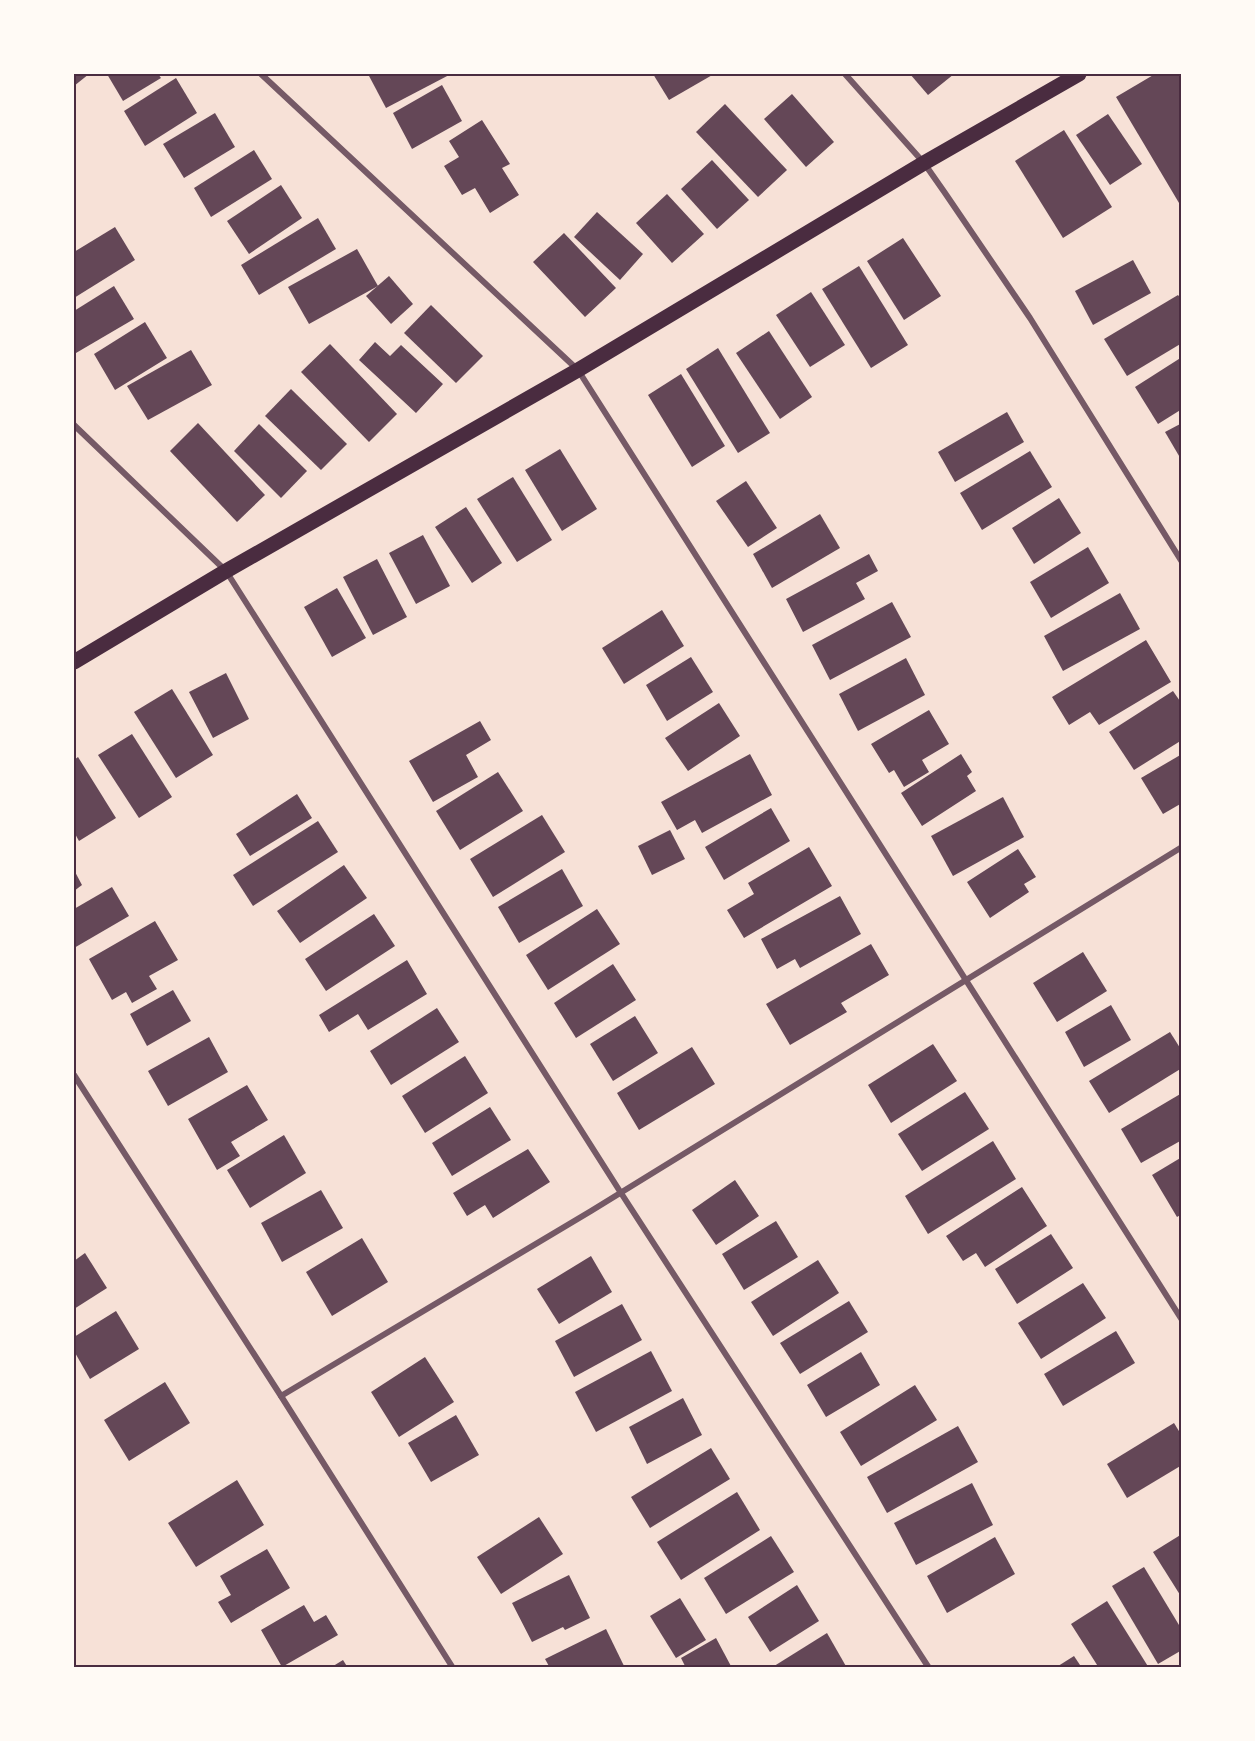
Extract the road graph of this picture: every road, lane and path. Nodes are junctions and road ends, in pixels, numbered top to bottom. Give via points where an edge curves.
1 (261, 74) edge
2 (845, 74) edge
3 (1079, 74) edge
4 (924, 162) junction
5 (578, 370) junction
6 (74, 425) edge
7 (1182, 562) edge
8 (226, 571) junction
9 (74, 662) edge
10 (1182, 848) edge
11 (966, 980) junction
12 (74, 1075) edge
13 (621, 1193) junction
14 (1182, 1320) edge
15 (281, 1396) junction
16 (453, 1668) edge
17 (930, 1668) edge

1 - 5 street
2 - 4 street
3 - 4 main road
4 - 5 main road
4 - 7 street via 1030,318
5 - 8 main road
5 - 11 street
6 - 8 street
8 - 9 main road
8 - 13 street
10 - 11 street
11 - 13 street
11 - 14 street
12 - 15 street
13 - 15 street
13 - 17 street
15 - 16 street

